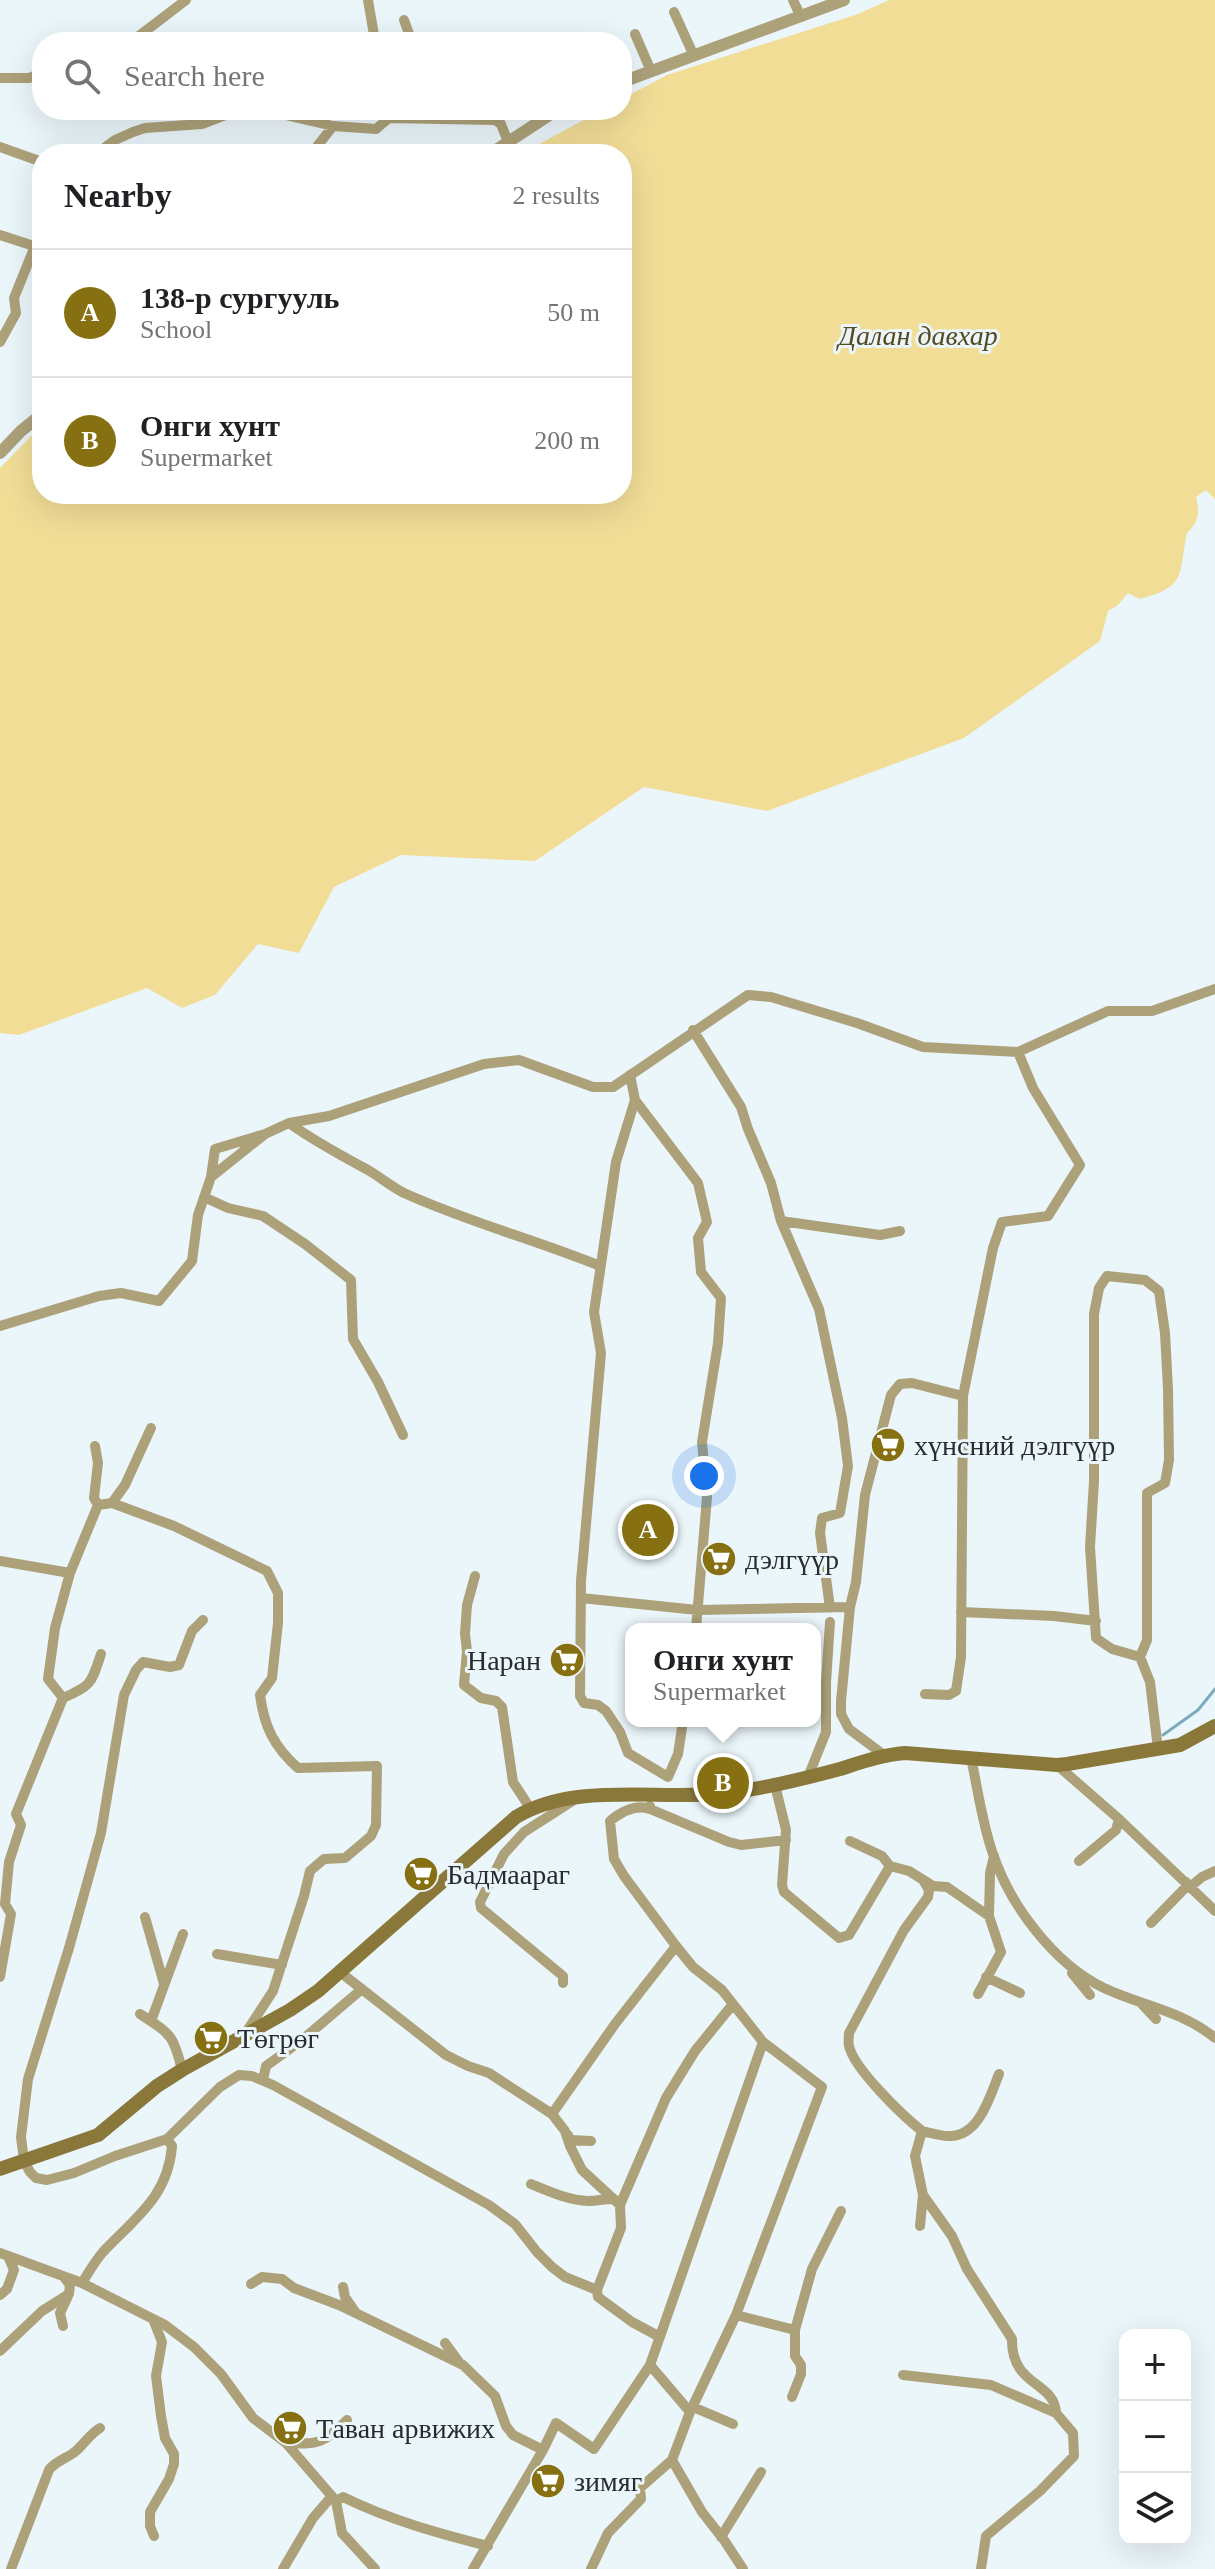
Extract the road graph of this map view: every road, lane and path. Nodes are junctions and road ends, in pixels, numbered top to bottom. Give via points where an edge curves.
1 (186, 0) edge
2 (368, 0) edge
3 (793, 0) edge
4 (844, 0) edge
5 (674, 12) dead end
6 (801, 17) junction
7 (404, 20) dead end
8 (144, 32) edge
9 (373, 32) edge
10 (408, 32) edge
11 (635, 34) dead end
12 (694, 56) junction
13 (651, 71) junction
14 (32, 77) edge
15 (0, 78) edge
16 (632, 78) edge
17 (212, 120) edge
18 (307, 120) edge
19 (378, 120) edge
20 (387, 120) edge
21 (495, 120) edge
22 (542, 120) edge
23 (333, 126) junction
24 (376, 129) junction
25 (508, 142) junction
26 (110, 144) edge
27 (319, 144) edge
28 (505, 144) edge
29 (0, 147) edge
30 (32, 158) edge
31 (0, 235) edge
32 (32, 245) edge
33 (32, 261) edge
34 (0, 342) edge
35 (32, 422) edge
36 (0, 453) edge
37 (1215, 989) edge
38 (693, 1030) junction
39 (1018, 1052) junction
40 (630, 1075) junction
41 (635, 1100) junction
42 (289, 1123) junction
43 (265, 1134) junction
44 (211, 1177) junction
45 (204, 1197) junction
46 (781, 1221) junction
47 (900, 1231) dead end
48 (600, 1266) junction
49 (0, 1326) edge
50 (963, 1396) junction
51 (151, 1428) dead end
52 (403, 1435) dead end
53 (95, 1446) dead end
54 (112, 1503) junction
55 (98, 1505) junction
56 (0, 1561) edge
57 (70, 1573) junction
58 (475, 1576) dead end
59 (581, 1598) junction
60 (850, 1607) junction
61 (830, 1608) junction
62 (697, 1610) junction
63 (961, 1612) junction
64 (203, 1620) dead end
65 (1096, 1621) junction
66 (830, 1622) dead end
67 (696, 1623) edge
68 (101, 1654) dead end
69 (1140, 1657) junction
70 (925, 1694) dead end
71 (63, 1698) junction
72 (1215, 1726) edge
73 (682, 1727) edge
74 (1158, 1749) junction
75 (884, 1755) junction
76 (971, 1758) junction
77 (1057, 1765) junction
78 (668, 1777) junction
79 (808, 1777) junction
80 (775, 1785) junction
81 (575, 1799) junction
82 (654, 1799) junction
83 (530, 1808) junction
84 (1119, 1819) junction
85 (786, 1840) junction
86 (850, 1841) dead end
87 (994, 1856) junction
88 (1079, 1861) dead end
89 (890, 1866) junction
90 (1215, 1871) edge
91 (923, 1880) junction
92 (1188, 1884) junction
93 (1215, 1911) edge
94 (989, 1916) junction
95 (145, 1917) dead end
96 (1151, 1923) dead end
97 (183, 1934) dead end
98 (676, 1946) junction
99 (217, 1954) dead end
100 (1063, 1955) junction
101 (282, 1965) junction
102 (340, 1972) junction
103 (0, 1977) edge
104 (986, 1977) junction
105 (563, 1983) dead end
106 (164, 1986) junction
107 (362, 1989) junction
108 (1020, 1993) dead end
109 (978, 1994) dead end
110 (1090, 1995) dead end
111 (1138, 2000) junction
112 (733, 2004) junction
113 (140, 2014) dead end
114 (1156, 2019) dead end
115 (151, 2021) junction
116 (244, 2036) junction
117 (1215, 2038) edge
118 (763, 2042) junction
119 (182, 2070) junction
120 (999, 2074) dead end
121 (263, 2080) junction
122 (552, 2114) junction
123 (565, 2131) junction
124 (922, 2131) junction
125 (167, 2139) junction
126 (591, 2141) dead end
127 (24, 2161) junction
128 (0, 2169) edge
129 (531, 2184) dead end
130 (923, 2195) junction
131 (617, 2202) junction
132 (841, 2211) dead end
133 (920, 2226) dead end
134 (4, 2254) edge
135 (64, 2277) junction
136 (82, 2283) junction
137 (251, 2284) dead end
138 (343, 2287) dead end
139 (597, 2290) junction
140 (69, 2294) junction
141 (0, 2295) edge
142 (358, 2314) junction
143 (736, 2315) junction
144 (153, 2319) junction
145 (63, 2326) dead end
146 (795, 2330) junction
147 (660, 2337) junction
148 (445, 2343) dead end
149 (0, 2351) edge
150 (460, 2364) junction
151 (650, 2365) junction
152 (903, 2375) dead end
153 (792, 2397) dead end
154 (691, 2410) junction
155 (1056, 2413) junction
156 (347, 2420) dead end
157 (733, 2424) dead end
158 (100, 2428) dead end
159 (286, 2443) junction
160 (543, 2450) junction
161 (672, 2460) junction
162 (761, 2472) dead end
163 (334, 2499) junction
164 (154, 2536) dead end
165 (721, 2537) junction
166 (488, 2546) junction
167 (11, 2569) edge
168 (283, 2569) edge
169 (375, 2569) edge
170 (473, 2569) edge
171 (591, 2569) edge
172 (743, 2569) edge
173 (981, 2569) edge

1 - 8 street
2 - 9 street
3 - 6 street
4 - 6 street
5 - 12 street
6 - 12 street
7 - 10 street
11 - 13 street
12 - 13 street
13 - 16 street
14 - 15 street
17 - 26 street via 145,128
18 - 23 street
19 - 24 street
20 - 24 street
21 - 25 street
22 - 25 street
23 - 24 street
23 - 27 street
25 - 28 street
29 - 30 street
31 - 32 street
33 - 34 street via 14,298 16,313
35 - 36 street
37 - 39 street via 1152,1011 1108,1011
38 - 39 street via 748,995 771,997 923,1047
38 - 40 street
38 - 46 street via 741,1107
39 - 50 street via 1033,1088 1080,1165 1048,1216 1002,1222
40 - 41 street
40 - 42 street via 613,1087 593,1087 519,1060 484,1064 329,1116
41 - 48 street via 616,1162
41 - 62 street via 698,1183 707,1222 698,1238 701,1272 721,1298 702,1442 707,1497
42 - 43 street
42 - 48 street via 402,1192
43 - 44 street
43 - 44 street via 215,1149
44 - 45 street
45 - 49 street via 192,1261 159,1301 121,1293 99,1296
45 - 52 street via 263,1216 351,1280 353,1339
46 - 47 street via 880,1235
46 - 61 street via 819,1309 842,1418 848,1466 843,1500 840,1513 822,1518 820,1533
48 - 59 street via 594,1312 601,1353
50 - 60 street via 912,1383 900,1384 891,1395 865,1495
50 - 63 street
51 - 54 street
53 - 55 street
54 - 55 street
54 - 101 street via 267,1571 278,1593 272,1678 260,1695 271,1737 298,1768 377,1766 379,1801 371,1836 345,1858 324,1859 310,1871
55 - 57 street
56 - 57 street
57 - 71 street via 48,1679
58 - 83 street via 467,1605 464,1685 502,1707 513,1782
59 - 62 street
59 - 78 street via 580,1696 584,1703 606,1711 628,1753
60 - 61 street
60 - 75 street via 841,1714 849,1729
61 - 62 street
62 - 67 street
63 - 65 street
63 - 70 street via 956,1691
64 - 127 street via 192,1631 179,1665 143,1662 124,1695 101,1833 28,2079 21,2137
65 - 69 street via 1096,1638
65 - 69 street via 1090,1547 1094,1314 1107,1276 1145,1280 1159,1291 1165,1333 1169,1460 1165,1483 1147,1493 1147,1640
66 - 79 street via 826,1732
68 - 71 street via 92,1681
69 - 74 street via 1150,1682
71 - 103 street via 16,1814 21,1825 9,1862 5,1904 11,1914
72 - 74 main road via 1180,1745
73 - 78 street
74 - 77 main road
75 - 76 main road
75 - 79 main road
76 - 77 main road
76 - 87 street
77 - 84 street
78 - 82 street
79 - 80 main road
80 - 82 main road
80 - 85 street
81 - 82 main road
81 - 83 main road
81 - 105 street via 524,1832 504,1854 480,1902 563,1976
82 - 85 street via 729,1842
82 - 98 street via 610,1821 614,1859
83 - 102 main road
84 - 88 street via 1116,1830
84 - 92 street
85 - 89 street via 784,1892 843,1939
86 - 89 street via 882,1856
87 - 94 street
87 - 100 street via 1008,1888 1046,1944
89 - 91 street
90 - 92 street
91 - 94 street via 947,1887
91 - 124 street via 928,1897 881,1972 848,2044 861,2069
92 - 93 street
92 - 96 street
94 - 104 street via 1001,1952
95 - 106 street
97 - 106 street
98 - 112 street
98 - 122 street
99 - 101 street
100 - 110 street
100 - 111 street via 1074,1971
101 - 116 street via 273,1991
102 - 107 street
102 - 116 main road
104 - 108 street
104 - 109 street
106 - 115 street
107 - 121 street via 266,2066
107 - 122 street via 446,2055 489,2073
111 - 114 street
111 - 117 street via 1184,2017
112 - 118 street
112 - 131 street via 666,2098
113 - 115 street
115 - 119 street via 175,2041
116 - 119 main road
118 - 143 street via 822,2087
118 - 147 street
119 - 127 main road via 98,2135
120 - 124 street via 981,2117 967,2130 952,2137
121 - 125 street via 239,2075
121 - 139 street via 489,2205 515,2224 552,2267
122 - 123 street
123 - 126 street via 570,2140
123 - 131 street via 582,2170
124 - 130 street via 915,2156
125 - 127 street via 47,2180 36,2178
125 - 136 street via 171,2159 158,2193 100,2254
127 - 128 main road
129 - 131 street via 579,2200
130 - 133 street
130 - 155 street via 1012,2339 1017,2367 1054,2398
131 - 139 street via 621,2228
132 - 146 street via 812,2269
134 - 135 street
134 - 141 street via 14,2270
135 - 136 street
135 - 140 street
136 - 144 street
137 - 142 street via 262,2277 282,2279
138 - 142 street
139 - 147 street via 611,2308
140 - 145 street via 60,2313
140 - 149 street via 42,2311
142 - 150 street
143 - 146 street
143 - 154 street
144 - 159 street via 194,2347 253,2418
144 - 164 street via 162,2342 156,2376 161,2416 174,2454 169,2479 150,2512
146 - 153 street via 801,2374
147 - 151 street
148 - 150 street
150 - 160 street via 495,2396 513,2435
151 - 154 street
151 - 160 street via 594,2449 556,2423
152 - 155 street via 991,2385
154 - 157 street
154 - 161 street
155 - 173 street via 1073,2433 1074,2456 986,2536
156 - 159 street via 328,2439
158 - 167 street via 49,2470
159 - 163 street
160 - 166 street
161 - 165 street
161 - 171 street via 640,2488 641,2499 608,2533
162 - 165 street
163 - 166 street via 343,2497 412,2527
163 - 168 street via 313,2518
163 - 169 street via 342,2533
165 - 172 street
166 - 170 street

